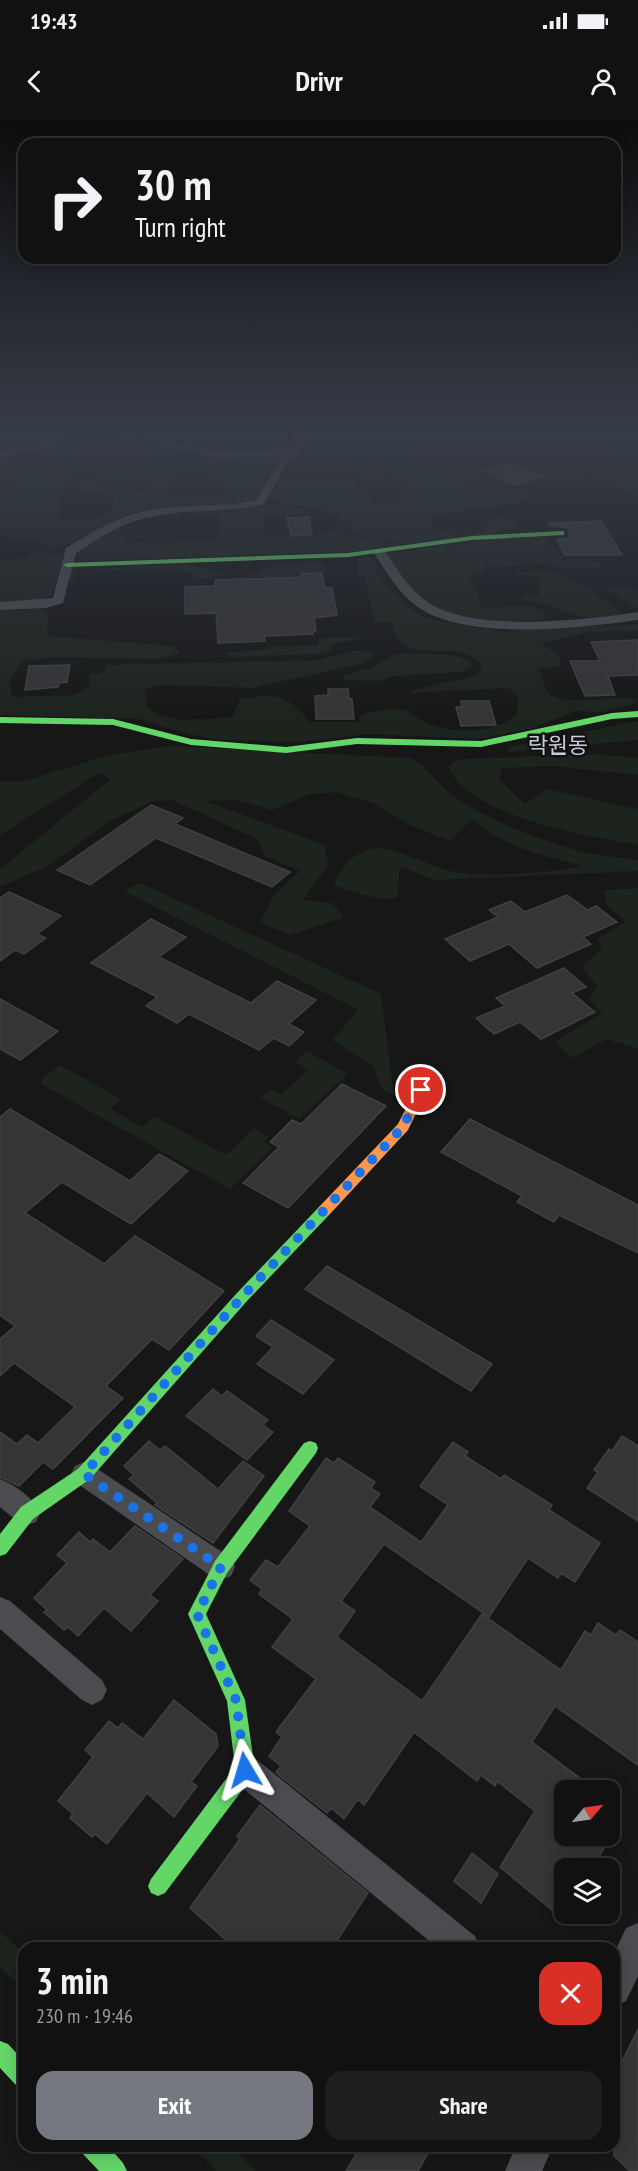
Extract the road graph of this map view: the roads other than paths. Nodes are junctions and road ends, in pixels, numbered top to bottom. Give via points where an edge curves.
1 (115, 528) edge
2 (561, 533) dead end
3 (380, 553) junction
4 (67, 565) junction
5 (0, 606) edge
6 (638, 616) edge
7 (638, 714) edge
8 (0, 720) edge
9 (430, 1072) dead end
10 (310, 1448) dead end
11 (84, 1474) junction
12 (0, 1491) edge
13 (27, 1513) junction
14 (0, 1548) edge
15 (221, 1567) junction
16 (0, 1611) edge
17 (93, 1690) dead end
18 (245, 1770) junction
19 (158, 1886) dead end
20 (638, 1940) edge
21 (456, 1942) edge
22 (620, 1977) edge
23 (0, 2052) edge
24 (18, 2071) edge
25 (97, 2152) edge
26 (532, 2152) edge
27 (115, 2171) edge
28 (523, 2171) edge

1 - 4 street via 70,551
2 - 3 street via 472,538
3 - 4 street
3 - 6 street via 418,601 430,610 452,617 519,624
4 - 5 street via 59,600
7 - 8 street via 482,744 357,741 285,750 191,742 113,722
9 - 11 street via 403,1127 242,1297
10 - 15 street
11 - 13 street
11 - 15 street
12 - 13 street
13 - 14 street
15 - 18 street via 197,1614 236,1700
16 - 17 street
18 - 19 street
18 - 21 street
20 - 22 street
23 - 24 street
25 - 27 street
26 - 28 street

